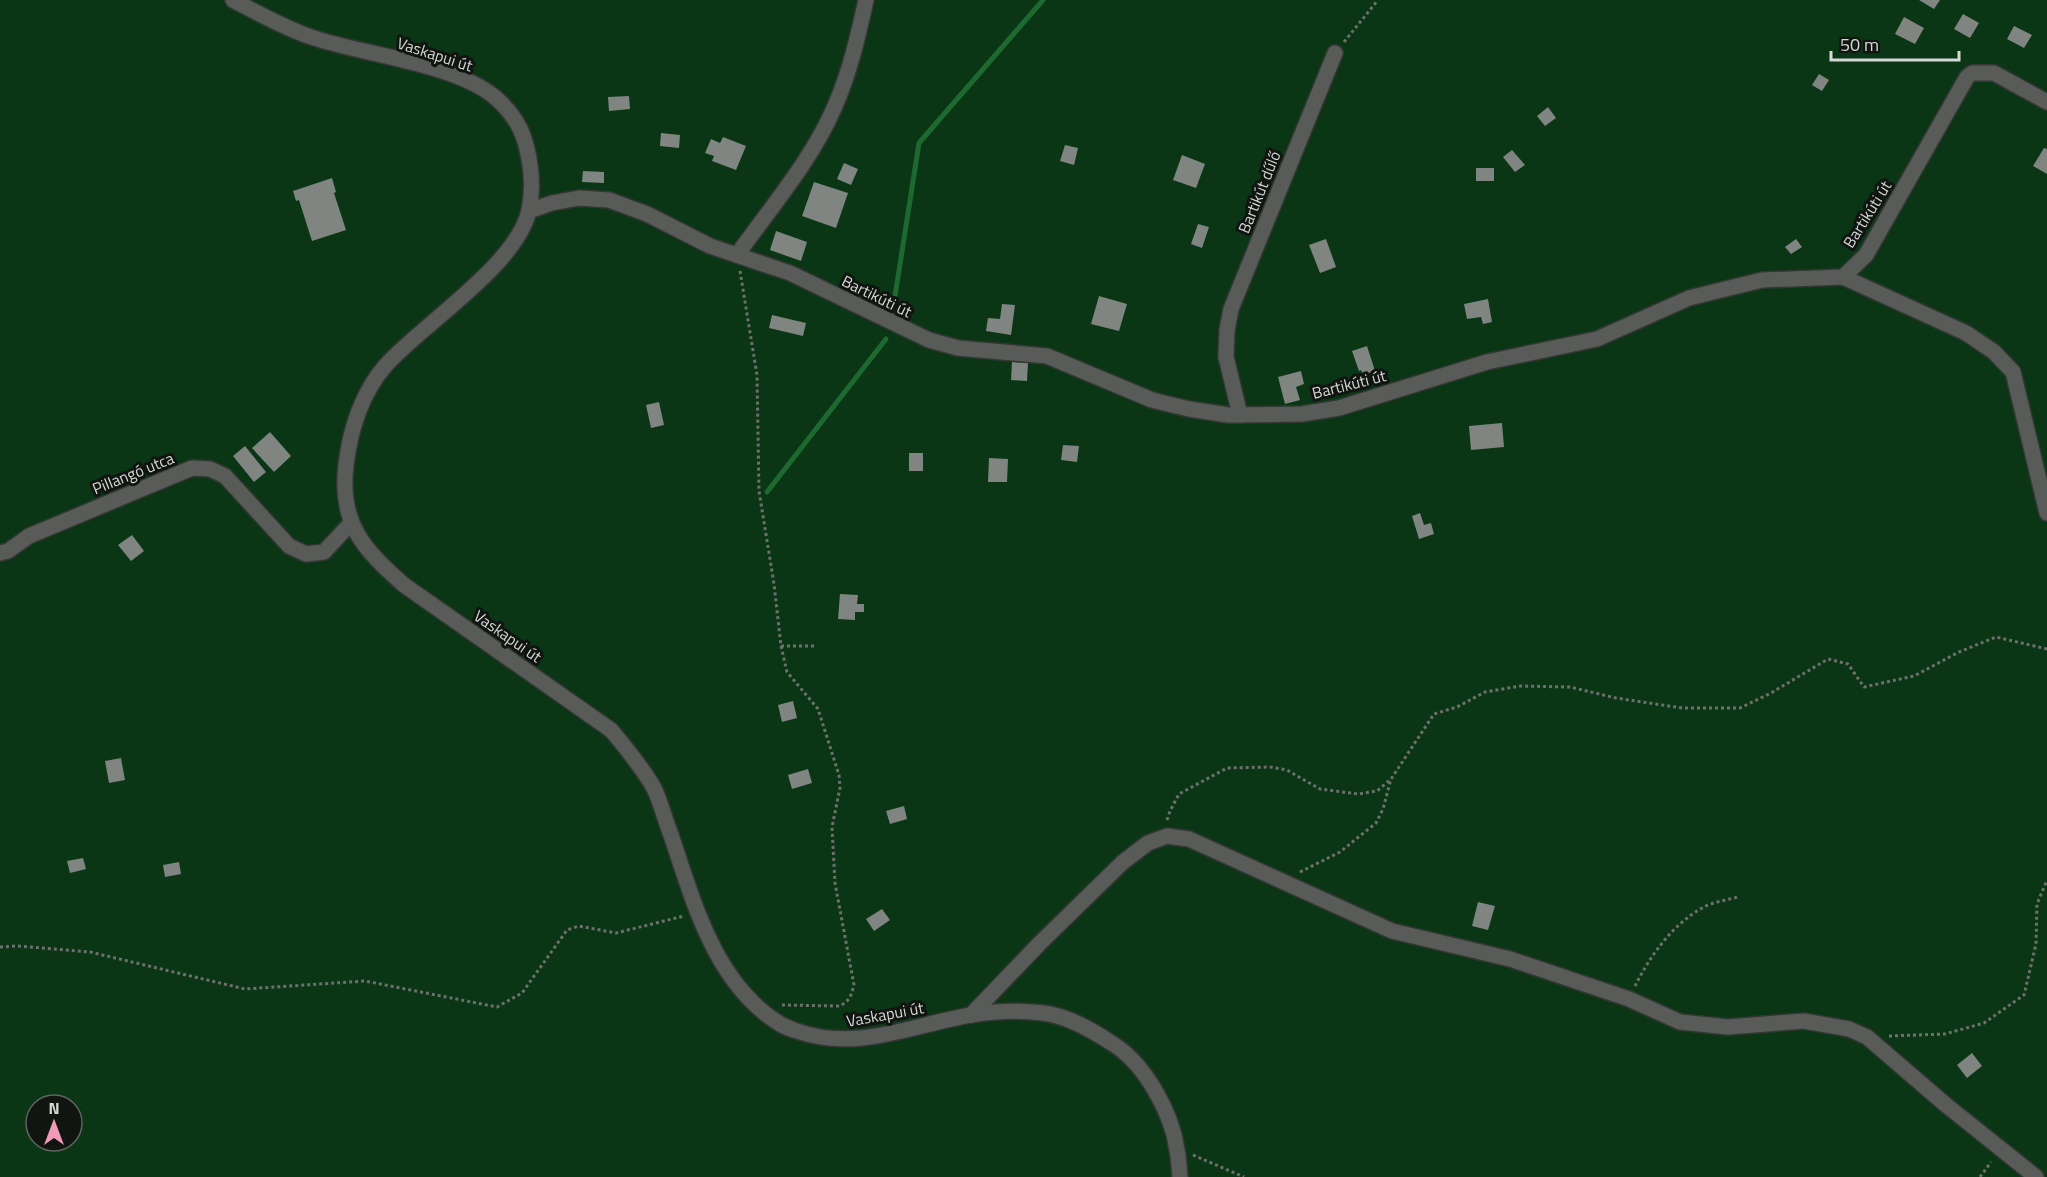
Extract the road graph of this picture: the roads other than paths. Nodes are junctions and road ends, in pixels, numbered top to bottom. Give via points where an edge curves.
1 (233, 0) edge
2 (866, 0) edge
3 (1335, 53) road end
4 (2047, 102) edge
5 (529, 211) junction
6 (737, 255) junction
7 (1843, 277) junction
8 (1240, 415) junction
9 (2047, 513) edge
10 (351, 523) junction
11 (0, 554) edge
12 (971, 1015) junction
13 (1180, 1177) edge
14 (2036, 1177) edge

1 - 5 street, Vaskapui út via 311,37 443,72 495,97 515,118 527,142 531,175
2 - 6 street via 835,106 810,154
3 - 8 street, Bartikút dűlő via 1231,309 1226,357
4 - 7 street, Bartikúti út via 1994,73 1972,73 1967,77 1866,255
5 - 6 street, Bartikúti út via 579,198 609,200
5 - 10 street, Vaskapui út via 502,260 386,366 370,387 348,445 344,478
6 - 8 street, Bartikúti út via 790,273 941,345 1047,356 1152,400
7 - 8 street, Bartikúti út via 1762,279 1689,298 1597,339 1487,362 1339,408 1302,414
7 - 9 street via 1966,333 1994,352 2013,372
10 - 11 street, Pillangó utca via 324,552 306,554 289,546 225,476 210,468 192,468 29,536
10 - 12 street, Vaskapui út via 369,551 404,585 611,730 635,758 654,790 713,947 736,985 781,1025 811,1036 864,1039
12 - 13 street, Vaskapui út via 1004,1011 1045,1013 1089,1028 1127,1052 1149,1080 1167,1113
12 - 14 street via 1123,862 1148,843 1167,836 1189,839 1392,931 1510,959 1629,999 1680,1022 1728,1027 1804,1021 1849,1029 1867,1037

